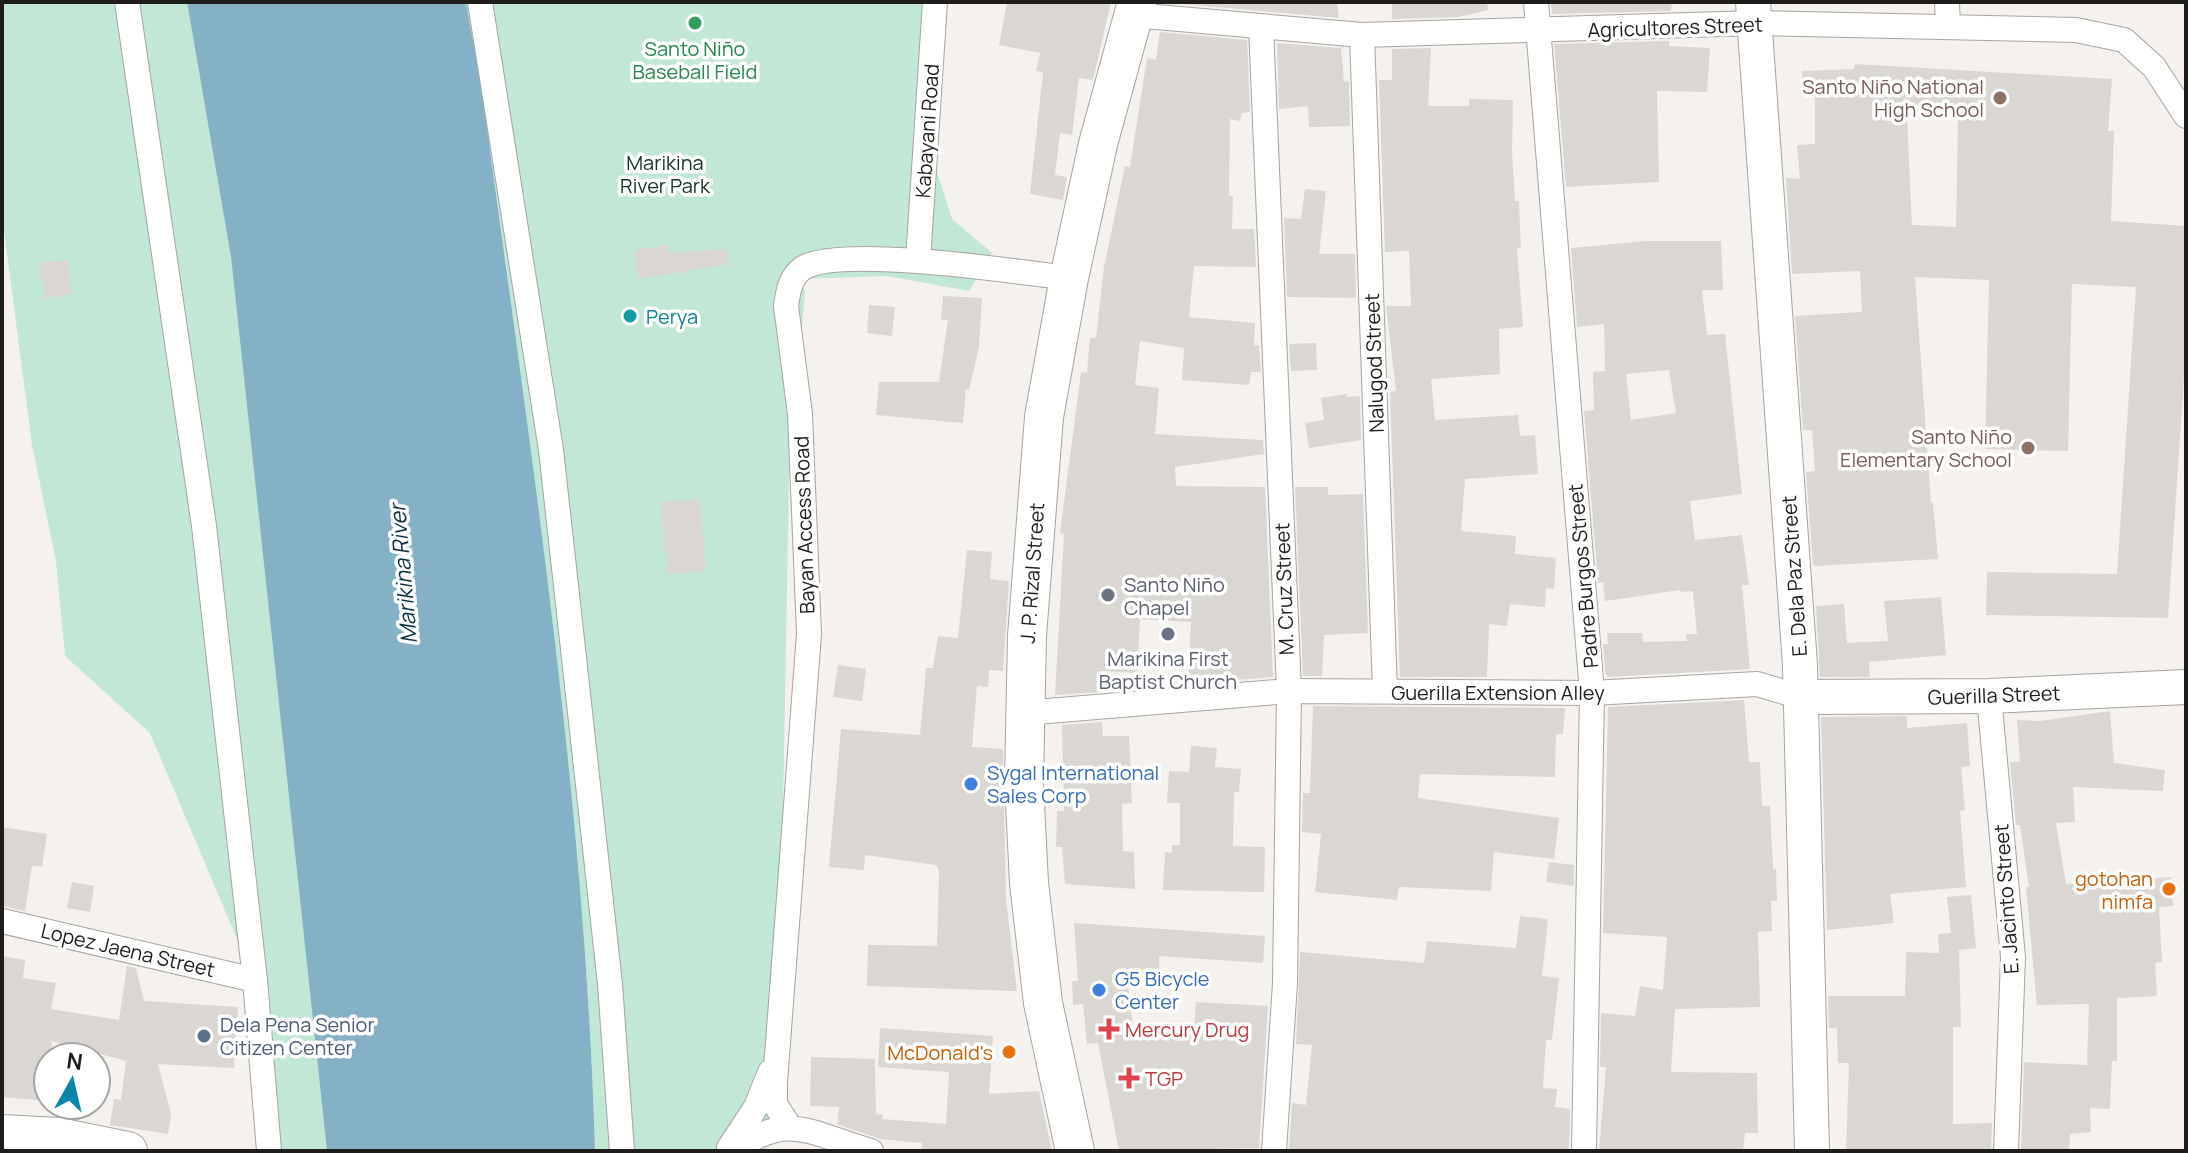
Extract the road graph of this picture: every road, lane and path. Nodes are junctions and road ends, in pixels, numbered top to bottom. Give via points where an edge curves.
1 (127, 2) edge
2 (480, 2) edge
3 (935, 2) edge
4 (1536, 2) edge
5 (1947, 2) edge
6 (1136, 9) edge
7 (1754, 13) edge
8 (1261, 27) junction
9 (1948, 27) junction
10 (1540, 32) junction
11 (1362, 35) junction
12 (2184, 113) edge
13 (918, 261) junction
14 (1069, 278) junction
15 (2186, 687) edge
16 (1289, 691) junction
17 (1385, 691) junction
18 (1592, 693) junction
19 (1989, 696) junction
20 (1801, 697) junction
21 (1024, 713) junction
22 (2, 921) edge
23 (255, 980) junction
24 (779, 1056) junction
25 (789, 1126) junction
26 (2, 1134) edge
27 (2, 1141) edge
28 (116, 1148) edge
29 (20, 1151) edge
30 (269, 1151) edge
31 (622, 1151) edge
32 (730, 1151) edge
33 (871, 1151) edge
34 (1075, 1151) edge
35 (1274, 1151) edge
36 (1584, 1151) edge
37 (1812, 1151) edge
38 (2006, 1151) edge

1 - 23 street via 204,526
2 - 31 street via 551,450 610,984
3 - 13 street, Kabayani Road
4 - 10 street, Padre Burgos Street
5 - 9 street
6 - 8 street, Agricultores Street
6 - 14 main road, J. P. Rizal Street via 1098,144
7 - 9 street, Agricultores Street
7 - 10 street, Agricultores Street
7 - 20 street, E. Dela Paz Street
8 - 11 street, Agricultores Street
8 - 16 street, M. Cruz Street
9 - 12 street, Agricultores Street via 2076,30 2124,40 2154,67
10 - 11 street, Agricultores Street
10 - 18 street, Padre Burgos Street
11 - 17 street, Nalugod Street
13 - 14 street, Bayan Access Road
13 - 24 street, Bayan Access Road via 814,263 793,277 788,290 800,414 809,634
14 - 21 main road, J. P. Rizal Street via 1044,417
15 - 19 street, Guerilla Street
16 - 17 street, Guerilla Extension Alley
16 - 21 street, Guerilla Extension Alley
16 - 35 street, M. Cruz Street via 1285,983
17 - 18 street, Guerilla Extension Alley
18 - 20 street, Guerilla Extension Alley via 1757,684
18 - 36 street, Padre Burgos Street
19 - 20 street, Guerilla Street
19 - 38 street, E. Jacinto Street via 2013,957
20 - 37 street, E. Dela Paz Street
21 - 34 main road, J. P. Rizal Street via 1029,883 1043,1003
22 - 23 street, Lopez Jaena Street
23 - 30 street
24 - 25 street, Bayan Access Road via 775,1104
24 - 32 street, Bayan Access Road
25 - 32 street via 754,1136
25 - 33 street
26 - 28 main road
27 - 29 main road

